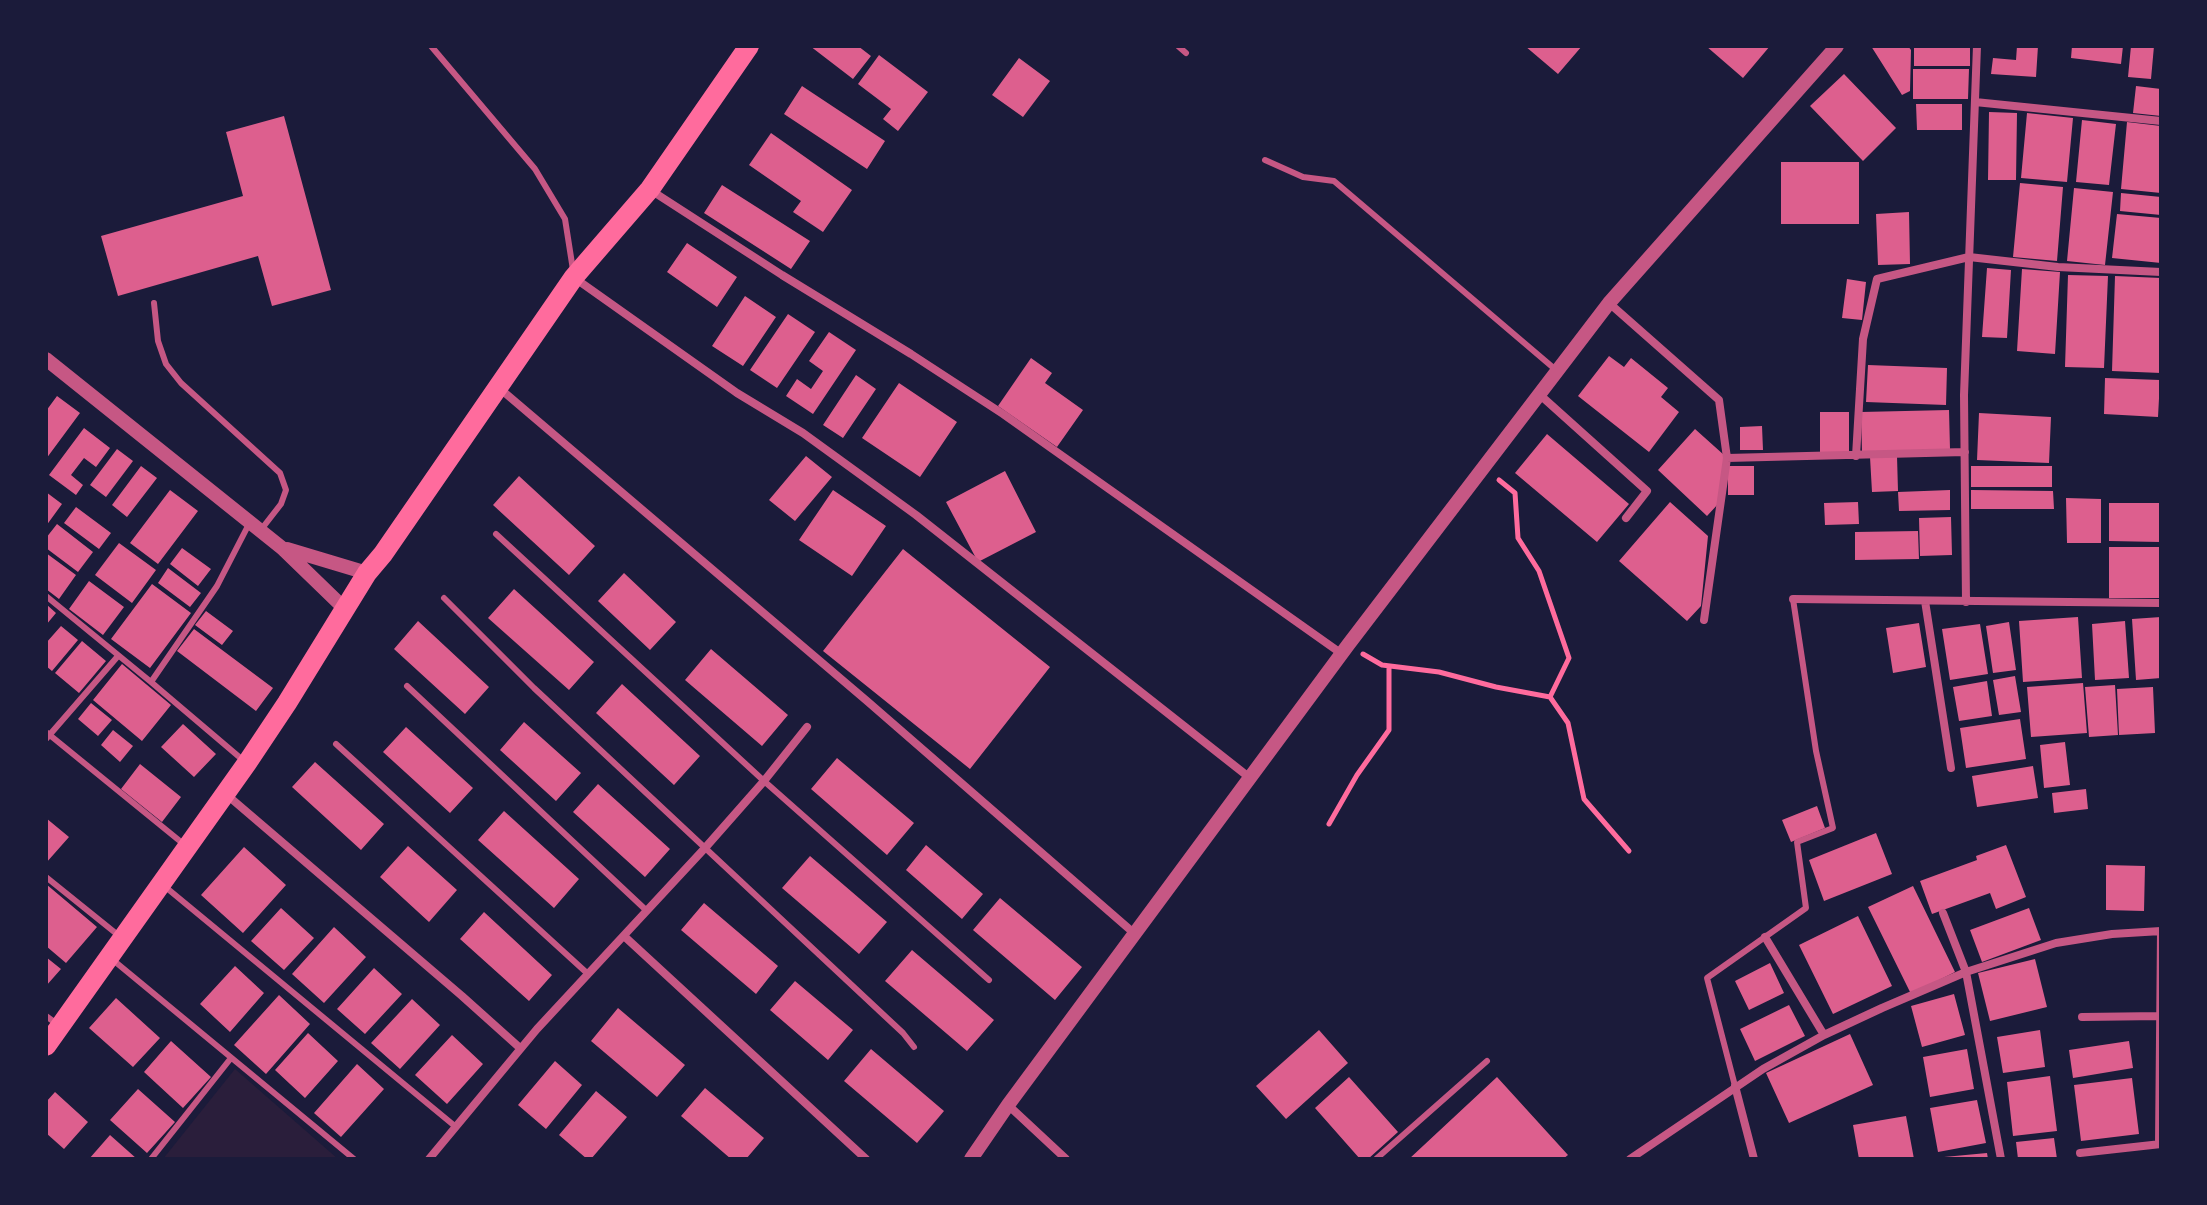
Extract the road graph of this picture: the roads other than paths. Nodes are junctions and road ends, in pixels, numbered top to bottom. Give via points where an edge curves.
1 (431, 46) edge
2 (749, 46) edge
3 (1178, 46) edge
4 (1837, 46) edge
5 (1977, 46) edge
6 (1186, 53) dead end
7 (1975, 102) junction
8 (2161, 121) edge
9 (1265, 160) dead end
10 (650, 189) junction
11 (1969, 257) junction
12 (2161, 272) edge
13 (574, 277) junction
14 (154, 303) dead end
15 (1609, 303) junction
16 (46, 359) edge
17 (1556, 370) junction
18 (498, 387) junction
19 (1539, 394) junction
20 (1965, 452) junction
21 (1856, 456) junction
22 (1727, 458) junction
23 (1626, 518) dead end
24 (255, 526) junction
25 (496, 534) dead end
26 (282, 548) junction
27 (367, 573) junction
28 (46, 596) edge
29 (444, 598) dead end
30 (1793, 599) joint
31 (1925, 601) junction
32 (1966, 602) junction
33 (2161, 603) edge
34 (345, 609) junction
35 (1704, 620) dead end
36 (1345, 650) junction
37 (118, 656) junction
38 (151, 682) junction
39 (407, 686) dead end
40 (807, 727) dead end
41 (47, 735) edge
42 (336, 744) dead end
43 (247, 763) junction
44 (1951, 768) dead end
45 (1250, 778) junction
46 (764, 781) junction
47 (225, 793) junction
48 (187, 847) junction
49 (705, 848) junction
50 (46, 877) edge
51 (161, 883) junction
52 (647, 911) junction
53 (1943, 913) dead end
54 (2161, 931) edge
55 (1135, 934) junction
56 (624, 936) junction
57 (1765, 937) junction
58 (122, 938) junction
59 (109, 957) junction
60 (1966, 972) junction
61 (588, 974) junction
62 (989, 980) dead end
63 (2160, 1016) edge
64 (2082, 1017) dead end
65 (53, 1021) edge
66 (1824, 1035) junction
67 (46, 1046) edge
68 (914, 1047) dead end
69 (520, 1048) junction
70 (231, 1058) junction
71 (1487, 1061) dead end
72 (1735, 1086) junction
73 (1008, 1105) junction
74 (456, 1127) junction
75 (2160, 1144) edge
76 (2080, 1153) dead end
77 (151, 1159) edge
78 (354, 1159) edge
79 (429, 1159) edge
80 (866, 1159) edge
81 (971, 1159) edge
82 (1066, 1159) edge
83 (1376, 1159) edge
84 (1630, 1159) edge
85 (1754, 1159) edge
86 (2001, 1159) edge

1 - 13 lane via 535,169 565,219
2 - 10 main road
3 - 6 lane
4 - 15 street
5 - 7 street
7 - 8 street
7 - 11 street
9 - 17 lane via 1303,177 1334,181
10 - 13 main road
10 - 36 street via 1003,414
11 - 12 street
11 - 20 street
11 - 21 street via 1877,279 1863,339
13 - 18 main road
13 - 45 street via 916,515
14 - 24 lane via 166,364 280,473 286,490 281,504
15 - 17 street
15 - 22 street via 1719,400
16 - 24 street
17 - 19 street
18 - 27 main road
18 - 55 street
19 - 23 street via 1647,491
19 - 36 street
20 - 21 street
20 - 32 street
21 - 22 street
22 - 35 street
24 - 26 street
24 - 38 lane
25 - 46 lane
26 - 27 street
26 - 34 street
27 - 34 main road
28 - 37 lane
29 - 49 lane
30 - 31 street
30 - 57 lane via 1833,828 1797,842 1806,908
31 - 32 street
31 - 44 street
32 - 33 street
34 - 43 main road
36 - 45 street
37 - 38 lane
37 - 41 lane
38 - 43 lane
39 - 52 lane
40 - 46 street
41 - 48 lane
42 - 61 lane
43 - 47 main road
45 - 55 street
46 - 49 street
46 - 62 lane
47 - 48 main road
47 - 69 street
48 - 51 main road
49 - 52 street
49 - 68 lane
50 - 58 lane
51 - 58 main road
51 - 74 lane
52 - 56 street
53 - 60 street
54 - 60 street via 2056,943
54 - 63 street
55 - 73 street
56 - 61 street
56 - 80 street
57 - 66 street
57 - 72 lane via 1707,978
58 - 59 main road
59 - 65 main road
59 - 70 lane
60 - 66 street
60 - 86 street
61 - 69 street
63 - 64 street
63 - 75 street
65 - 67 main road
66 - 72 street
69 - 74 street
70 - 77 lane
70 - 78 lane
71 - 83 lane
72 - 84 street
72 - 85 street
73 - 81 street
73 - 82 street
74 - 79 street
75 - 76 street

